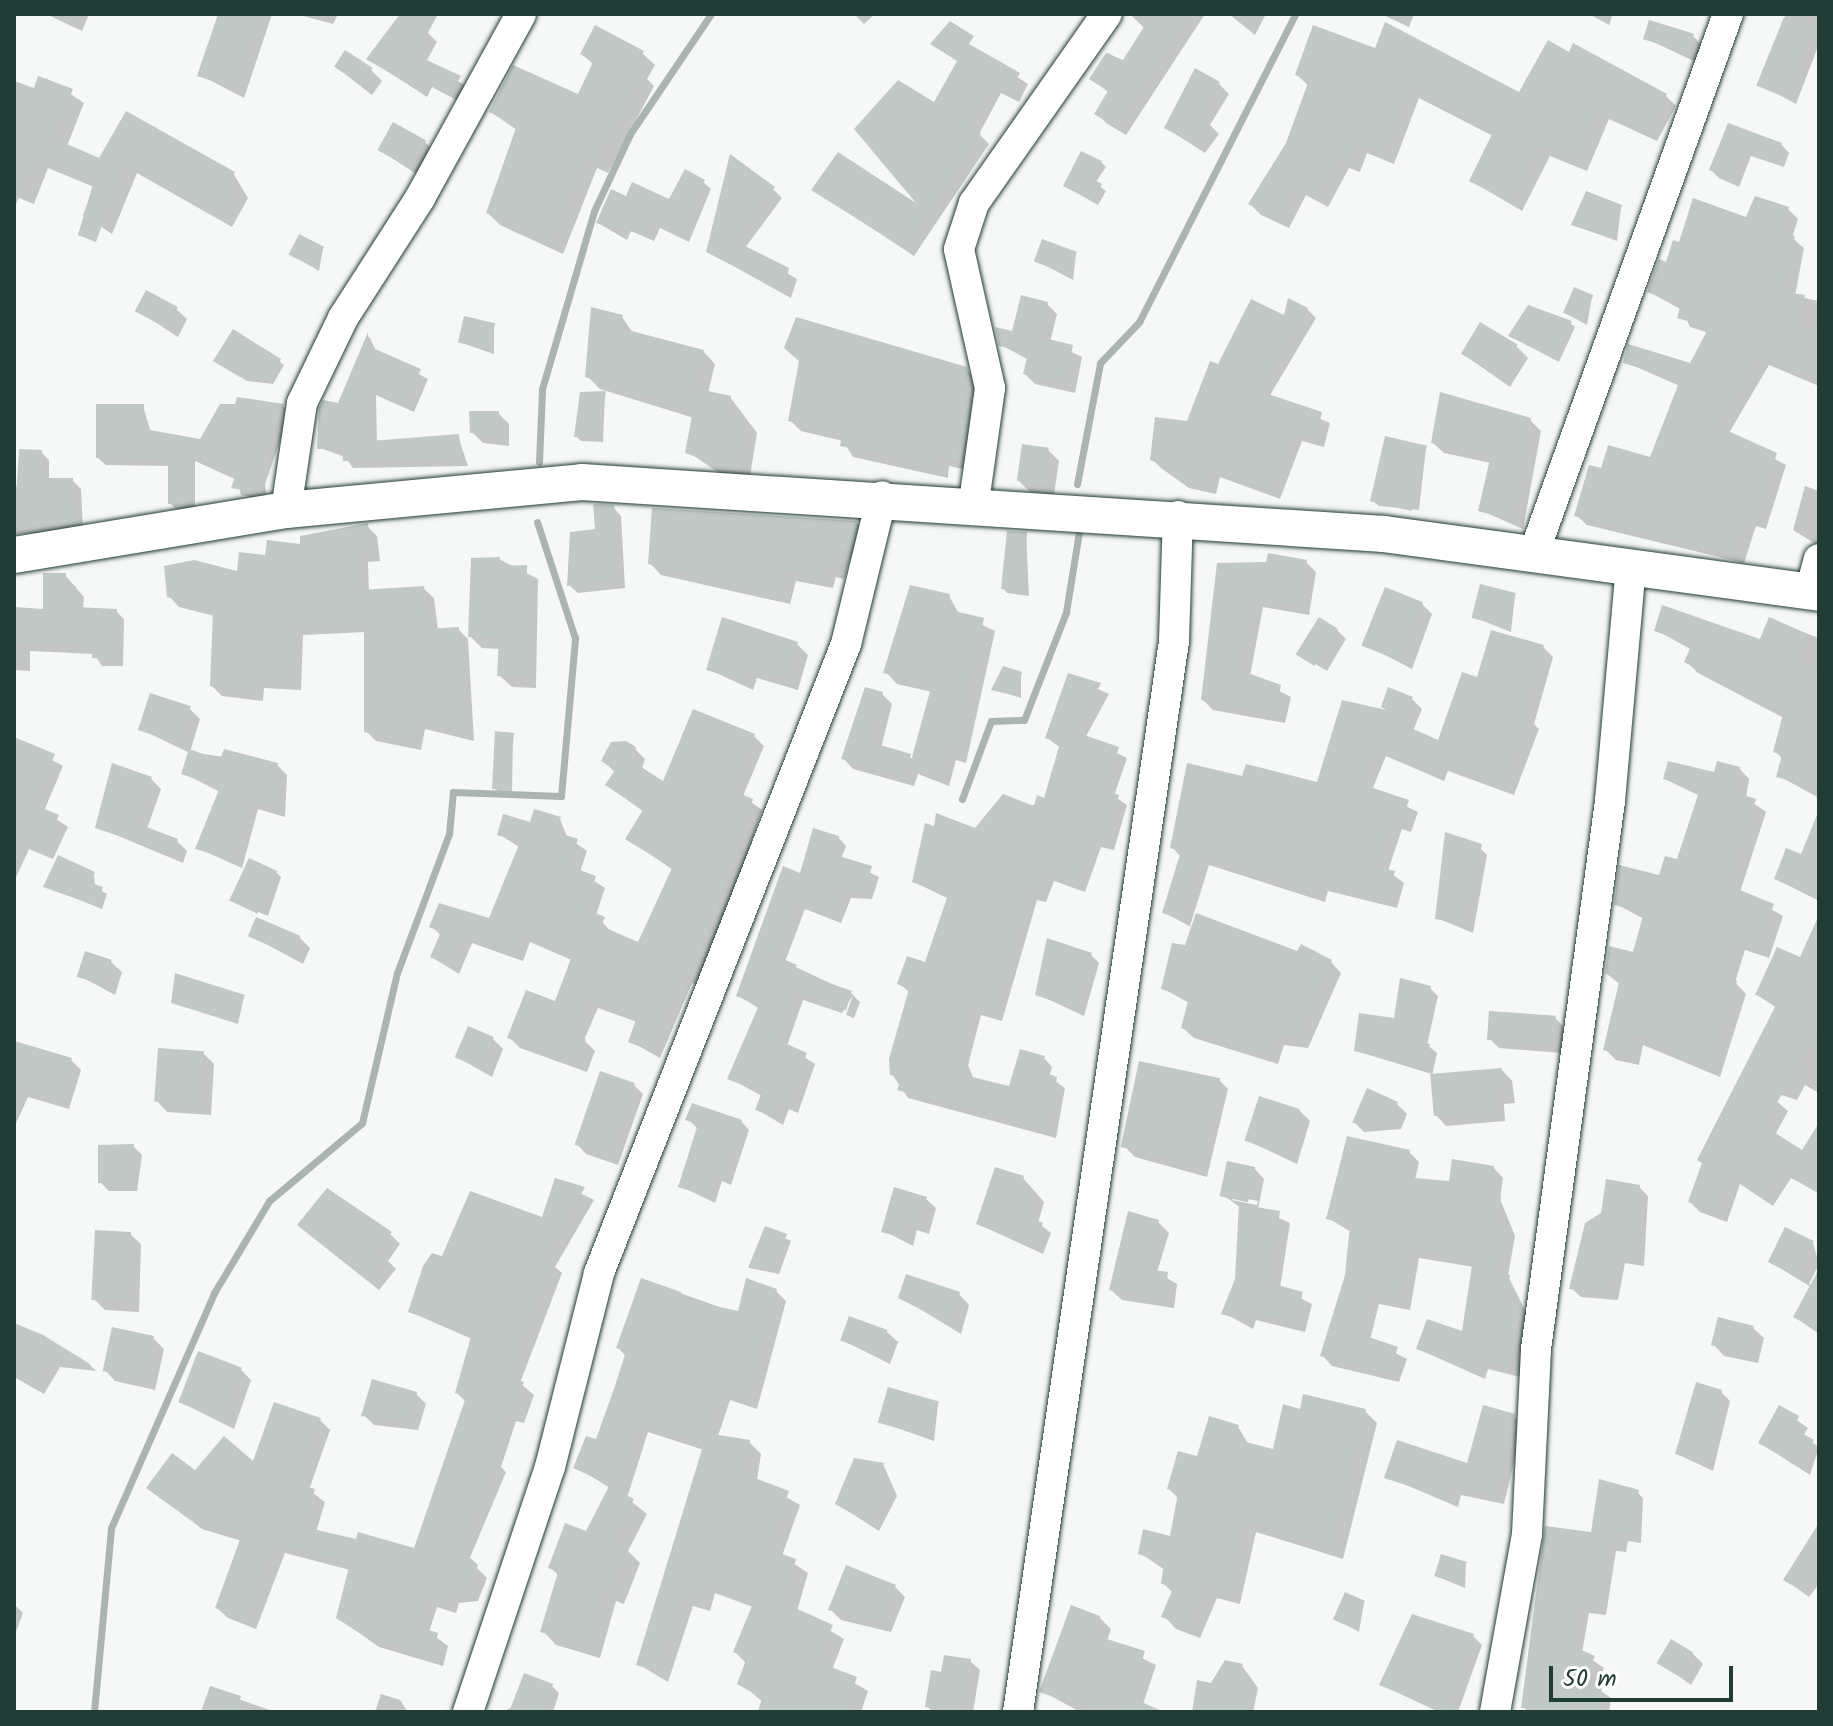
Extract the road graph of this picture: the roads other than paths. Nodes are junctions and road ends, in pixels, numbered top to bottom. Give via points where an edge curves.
1 (521, 14) edge
2 (1107, 14) edge
3 (1728, 14) edge
4 (882, 496) junction
5 (974, 502) junction
6 (286, 510) junction
7 (1178, 516) junction
8 (1535, 550) junction
9 (14, 555) edge
10 (1631, 566) junction
11 (1816, 581) edge
12 (468, 1712) edge
13 (1018, 1712) edge
14 (1495, 1712) edge

1 - 6 street via 336,332 302,403
2 - 5 street via 974,203 959,249 990,388
3 - 8 street
4 - 5 street
4 - 6 street via 582,482
4 - 12 street via 846,644 599,1273 550,1467
5 - 7 street
6 - 9 street
7 - 8 street
7 - 13 street via 1174,641
8 - 10 street
10 - 11 street
10 - 14 street via 1610,801 1536,1349 1527,1534

